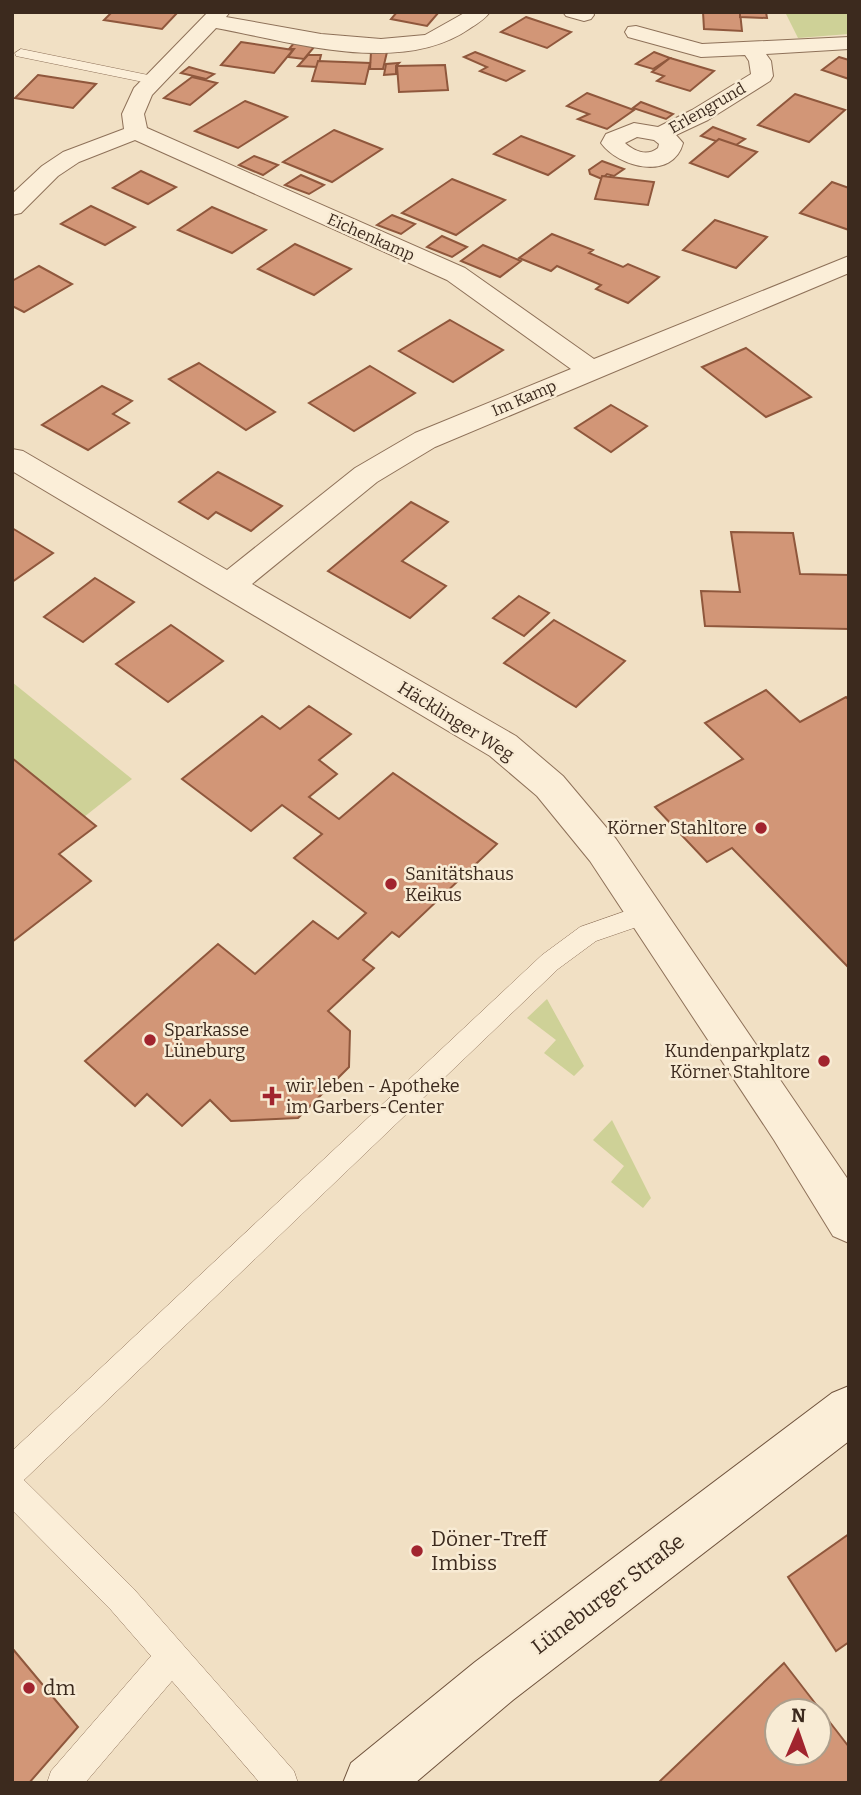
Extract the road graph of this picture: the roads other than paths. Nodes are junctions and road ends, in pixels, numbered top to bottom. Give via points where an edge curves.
1 (480, 12) edge
2 (216, 16) edge
3 (636, 32) dead end
4 (849, 43) edge
5 (751, 49) junction
6 (21, 53) dead end
7 (153, 80) junction
8 (136, 132) junction
9 (661, 134) dead end
10 (12, 208) edge
11 (849, 264) edge
12 (591, 370) junction
13 (12, 458) edge
14 (229, 585) junction
15 (646, 914) junction
16 (849, 1221) edge
17 (849, 1410) edge
18 (12, 1471) edge
19 (12, 1489) edge
20 (173, 1655) junction
21 (63, 1783) edge
22 (282, 1783) edge
23 (371, 1783) edge

1 - 2 street via 447,35 405,45 357,44
2 - 7 street
3 - 5 street via 701,51
4 - 5 street
5 - 9 street, Erlengrund via 760,61 762,76
6 - 7 lane
7 - 8 street via 133,114
8 - 10 street via 71,157
8 - 12 street, Eichenkamp via 456,274
11 - 12 street, Im Kamp
12 - 14 street, Im Kamp via 413,447 366,475
13 - 14 street, Häcklinger Weg
14 - 15 street, Häcklinger Weg via 503,746 550,786 603,850
15 - 16 street, Häcklinger Weg
15 - 18 lane via 588,934 550,962
17 - 23 street, Lüneburger Straße via 494,1681
19 - 20 lane
20 - 21 lane
20 - 22 lane

